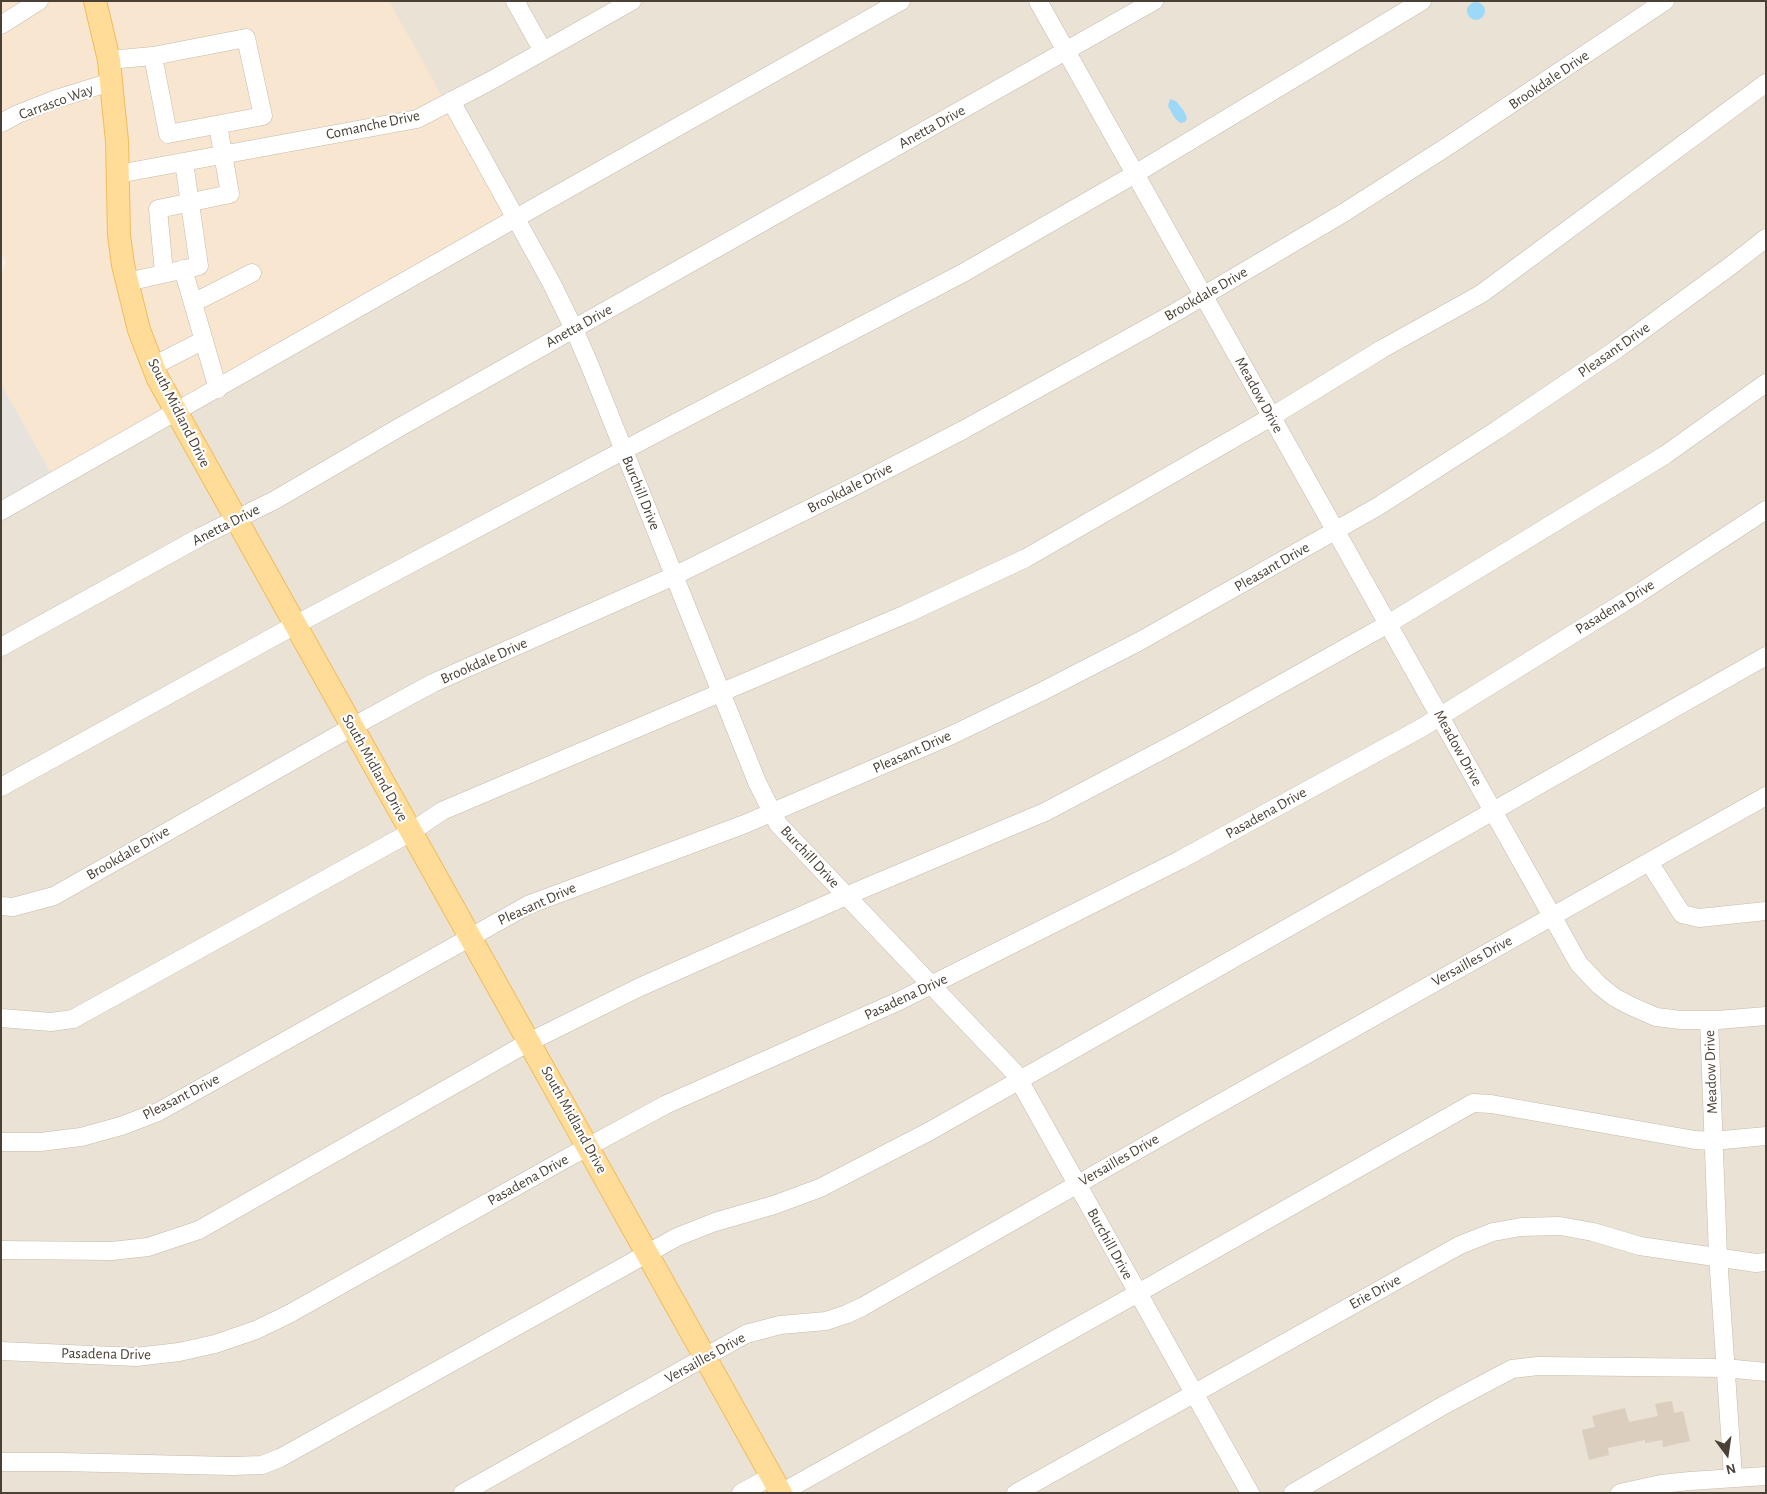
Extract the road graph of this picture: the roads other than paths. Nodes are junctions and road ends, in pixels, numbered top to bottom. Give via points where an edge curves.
1 (39, 1) edge
2 (95, 1) edge
3 (516, 1) edge
4 (632, 1) edge
5 (901, 1) edge
6 (1038, 1) edge
7 (1154, 1) edge
8 (1422, 1) edge
9 (1665, 1) edge
10 (1, 25) edge
11 (543, 51) junction
12 (1066, 51) junction
13 (153, 56) junction
14 (109, 60) junction
15 (111, 82) junction
16 (1766, 83) edge
17 (451, 101) junction
18 (1, 123) edge
19 (218, 125) junction
20 (224, 154) junction
21 (184, 162) junction
22 (118, 174) junction
23 (1135, 174) junction
24 (190, 201) junction
25 (516, 218) junction
26 (1766, 238) edge
27 (183, 269) junction
28 (164, 273) junction
29 (252, 273) dead end
30 (127, 282) junction
31 (1203, 296) junction
32 (193, 303) junction
33 (574, 329) junction
34 (204, 340) junction
35 (153, 366) junction
36 (1766, 383) edge
37 (218, 389) junction
38 (177, 413) junction
39 (1271, 417) junction
40 (624, 450) junction
41 (1766, 510) edge
42 (1, 511) edge
43 (236, 519) junction
44 (1335, 531) junction
45 (674, 576) junction
46 (1388, 624) junction
47 (295, 625) junction
48 (1, 647) edge
49 (1766, 656) edge
50 (720, 692) junction
51 (1440, 716) junction
52 (352, 727) junction
53 (1, 787) edge
54 (1766, 796) edge
55 (1494, 812) junction
56 (772, 813) junction
57 (411, 832) junction
58 (1649, 862) junction
59 (846, 896) junction
60 (1, 906) edge
61 (1766, 910) edge
62 (1552, 916) junction
63 (470, 936) junction
64 (930, 985) junction
65 (1766, 1016) edge
66 (1, 1018) edge
67 (1709, 1020) junction
68 (529, 1042) junction
69 (1018, 1079) junction
70 (1766, 1136) edge
71 (1, 1142) edge
72 (1713, 1142) junction
73 (588, 1146) junction
74 (1077, 1185) junction
75 (1, 1250) edge
76 (647, 1253) junction
77 (1718, 1256) junction
78 (1766, 1262) edge
79 (1138, 1294) junction
80 (1, 1351) edge
81 (706, 1358) junction
82 (1725, 1368) junction
83 (1766, 1372) edge
84 (1194, 1393) junction
85 (1, 1462) edge
86 (1766, 1476) edge
87 (1733, 1478) junction
88 (778, 1487) edge
89 (463, 1493) edge
90 (741, 1493) edge
91 (1016, 1493) edge
92 (1250, 1493) edge
93 (1293, 1493) edge
94 (1620, 1493) edge

1 - 10 street
2 - 14 main road, South Midland Drive
3 - 11 street
4 - 11 street, Comanche Drive
5 - 25 street
6 - 12 street, Meadow Drive
7 - 12 street, Anetta Drive
8 - 23 street
9 - 31 street, Brookdale Drive via 1452,144
11 - 17 street, Comanche Drive
12 - 23 street, Meadow Drive
12 - 33 street, Anetta Drive
13 - 14 street
13 - 19 street via 168,134
13 - 19 street via 246,38 263,116
14 - 15 main road, South Midland Drive
15 - 18 street, Carrasco Way via 56,99
15 - 22 main road, South Midland Drive
16 - 39 street via 1481,294 1382,349
17 - 20 street, Comanche Drive via 417,119
17 - 25 street, Burchill Drive
19 - 20 street
20 - 21 street, Comanche Drive
20 - 24 street via 230,194
21 - 22 street, Comanche Drive
21 - 24 street
22 - 30 main road, South Midland Drive via 119,235
23 - 31 street, Meadow Drive
23 - 40 street via 963,274
24 - 27 street via 199,266
24 - 28 street via 158,208
25 - 33 street, Burchill Drive
25 - 37 street
26 - 44 street, Pleasant Drive via 1557,390
27 - 28 street
27 - 32 street
28 - 30 street
29 - 32 street
30 - 35 main road, South Midland Drive via 139,330
31 - 39 street, Meadow Drive
31 - 45 street, Brookdale Drive via 955,435
32 - 34 street
33 - 40 street, Burchill Drive
33 - 43 street, Anetta Drive via 275,500
34 - 35 street
34 - 37 street
35 - 38 main road, South Midland Drive
36 - 46 street via 1665,456
37 - 38 street
38 - 42 street
38 - 43 main road, South Midland Drive
39 - 44 street, Meadow Drive
39 - 50 street via 1026,558 906,614
40 - 45 street, Burchill Drive
40 - 47 street
41 - 51 street, Pasadena Drive
43 - 47 main road, South Midland Drive
43 - 48 street, Anetta Drive
44 - 46 street, Meadow Drive
44 - 56 street, Pleasant Drive via 1140,641 1041,692 952,735
45 - 50 street, Burchill Drive
45 - 52 street, Brookdale Drive via 433,683
46 - 51 street, Meadow Drive
46 - 59 street via 1045,812
47 - 52 main road, South Midland Drive
47 - 53 street
49 - 55 street
50 - 56 street, Burchill Drive
50 - 57 street via 442,811
51 - 55 street, Meadow Drive
51 - 64 street, Pasadena Drive via 1173,864
52 - 57 main road, South Midland Drive
52 - 60 street, Brookdale Drive via 54,896 13,907
54 - 58 street, Versailles Drive
55 - 62 street, Meadow Drive
55 - 69 street
56 - 59 street, Burchill Drive via 778,824
56 - 63 street, Pleasant Drive via 535,902
57 - 63 main road, South Midland Drive
57 - 66 street via 73,1019 51,1022
58 - 61 street via 1682,914 1699,918
58 - 62 street, Versailles Drive
59 - 64 street, Burchill Drive
59 - 68 street via 640,987
62 - 67 street, Meadow Drive via 1579,964 1614,997 1656,1016
62 - 74 street, Versailles Drive
63 - 68 main road, South Midland Drive
63 - 71 street, Pleasant Drive via 158,1112 81,1137
64 - 69 street, Burchill Drive
64 - 73 street, Pasadena Drive via 665,1105
65 - 67 street
67 - 72 street, Meadow Drive
68 - 73 main road, South Midland Drive
68 - 75 street via 199,1230 148,1247 112,1252
69 - 74 street, Burchill Drive
69 - 76 street via 930,1131 820,1188 714,1222
70 - 72 street
72 - 77 street, Meadow Drive
72 - 79 street via 1473,1103
73 - 76 main road, South Midland Drive
73 - 80 street, Pasadena Drive via 289,1314 232,1339 179,1352 136,1357
74 - 79 street, Burchill Drive
74 - 81 street, Versailles Drive via 847,1314 821,1322 754,1331
76 - 81 main road, South Midland Drive
76 - 85 street via 280,1458 262,1465
77 - 78 street, Erie Drive
77 - 82 street, Meadow Drive
77 - 84 street, Erie Drive via 1640,1246 1560,1226 1493,1232 1460,1245
79 - 84 street, Burchill Drive
79 - 88 street
81 - 88 main road, South Midland Drive
81 - 89 street, Versailles Drive
82 - 83 street
82 - 87 street, Meadow Drive
82 - 93 street via 1538,1366 1512,1369
84 - 91 street, Erie Drive
84 - 92 street, Burchill Drive
86 - 87 street
87 - 94 street via 1661,1484
88 - 90 street

